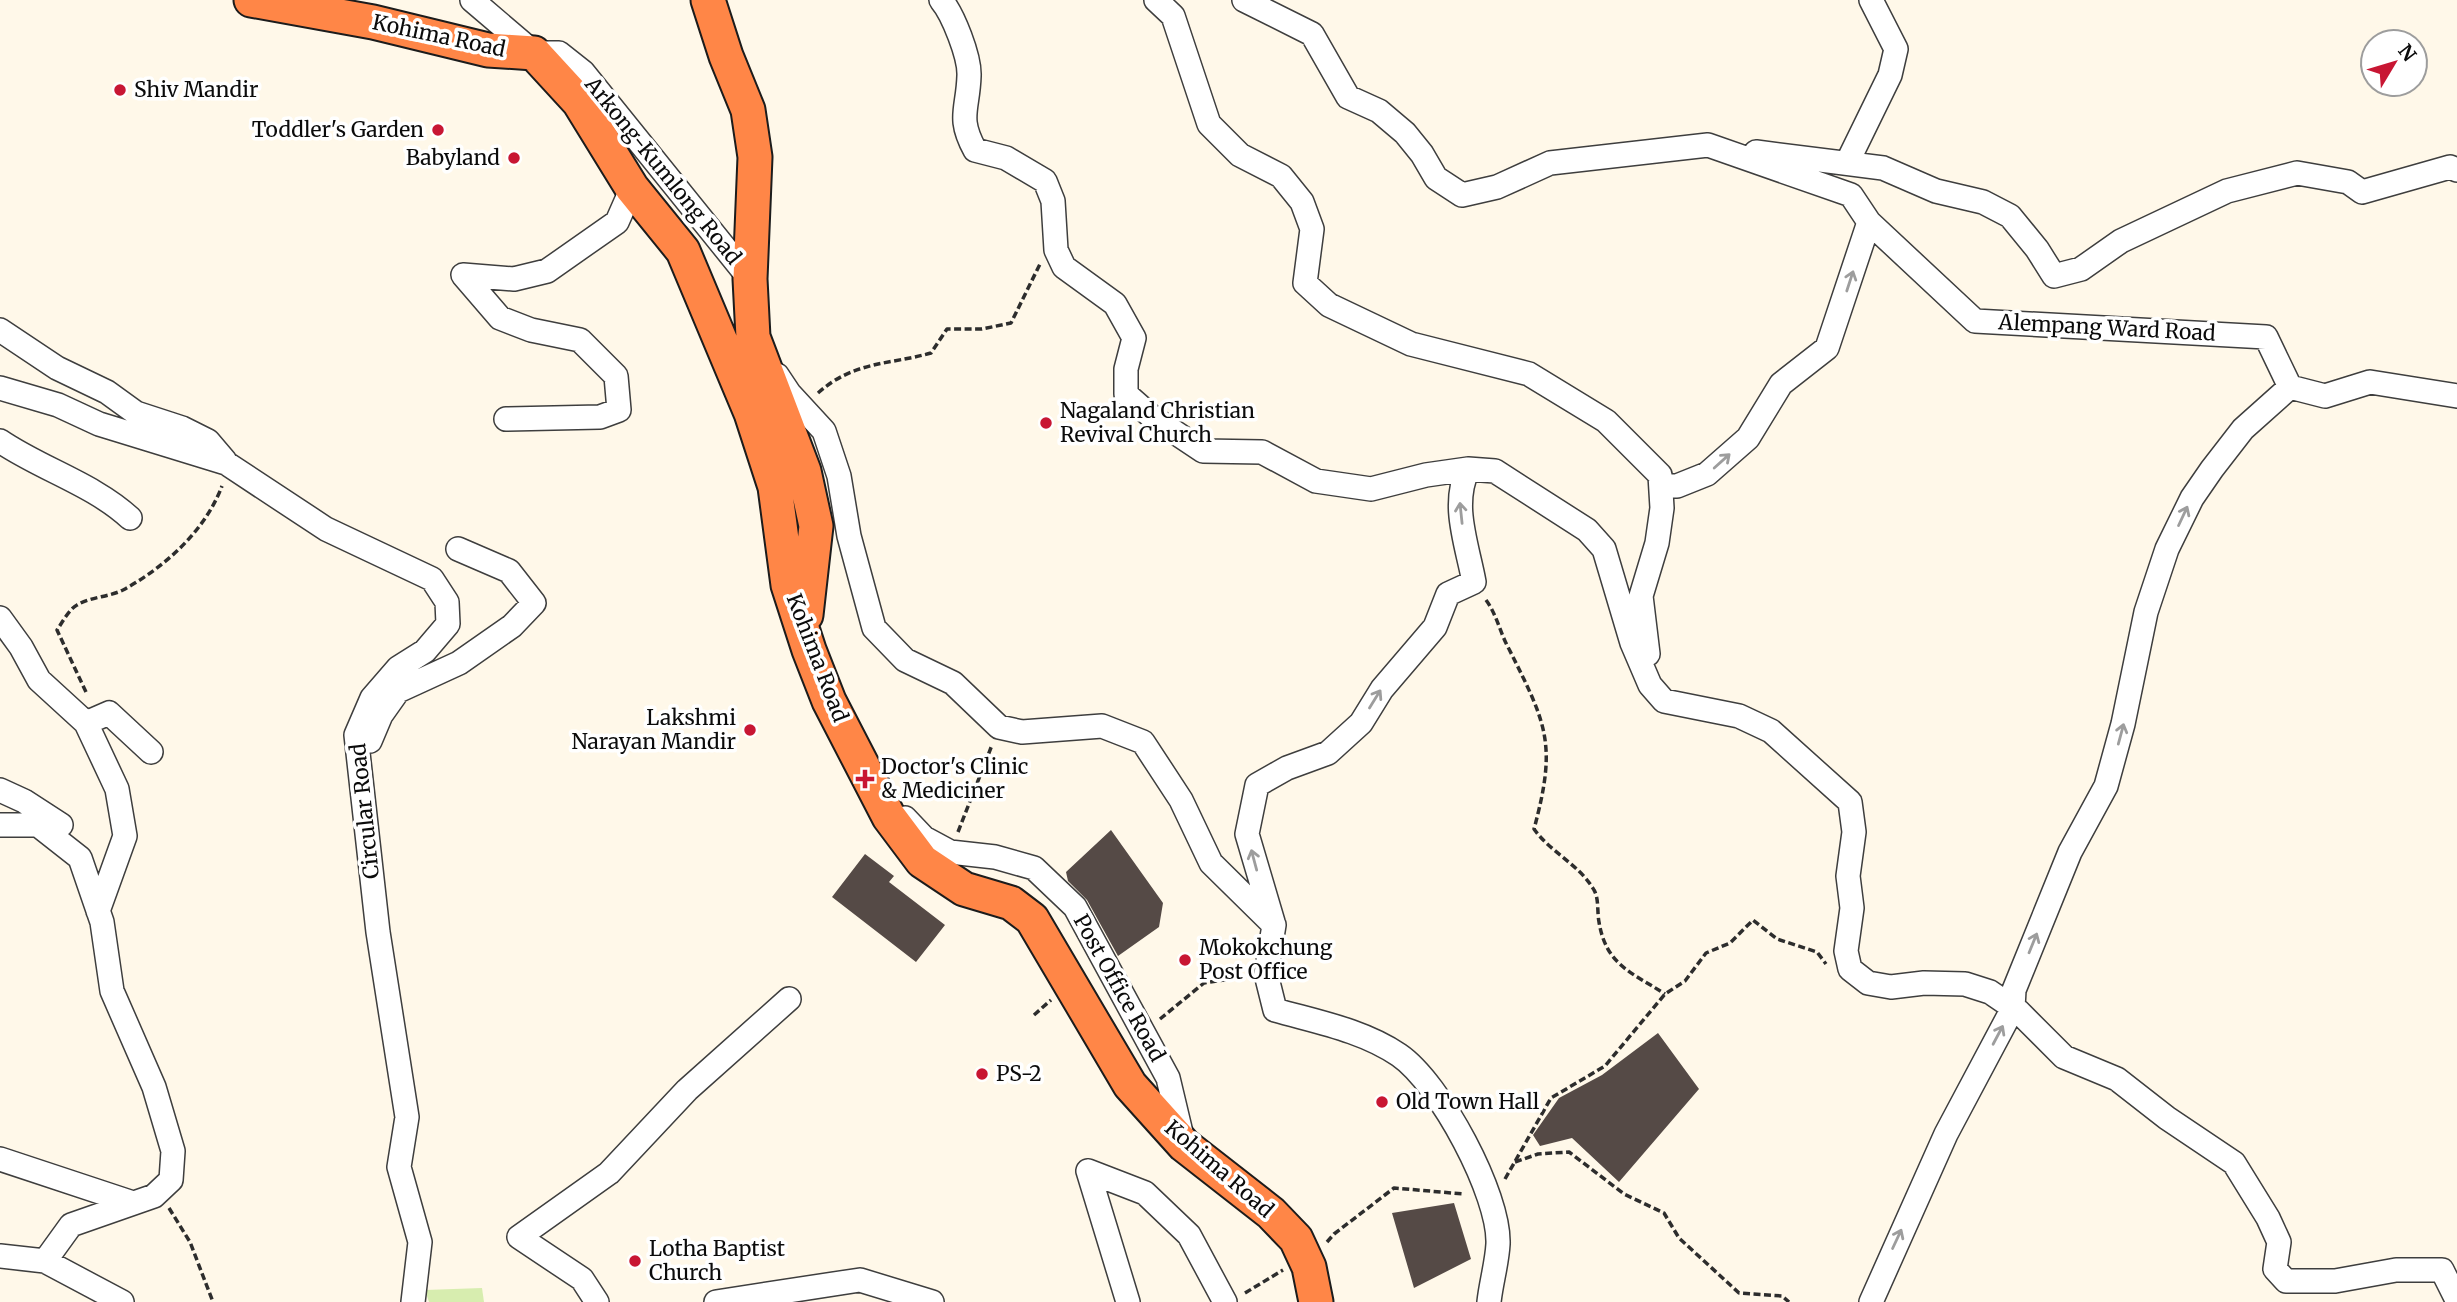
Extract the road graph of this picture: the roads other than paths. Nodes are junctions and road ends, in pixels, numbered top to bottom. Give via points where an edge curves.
1 (251, 0) edge
2 (472, 0) edge
3 (708, 0) edge
4 (941, 0) edge
5 (962, 0) edge
6 (1156, 0) edge
7 (1244, 0) edge
8 (1871, 0) edge
9 (534, 53) junction
10 (970, 73) junction
11 (1708, 145) junction
12 (1847, 163) junction
13 (2457, 170) edge
14 (632, 188) junction
15 (1869, 222) junction
16 (750, 279) junction
17 (0, 330) edge
18 (753, 337) junction
19 (2290, 387) junction
20 (0, 388) edge
21 (2457, 396) edge
22 (506, 419) dead end
23 (0, 441) edge
24 (226, 463) junction
25 (1468, 469) junction
26 (1661, 486) junction
27 (130, 518) dead end
28 (458, 549) dead end
29 (0, 618) edge
30 (804, 632) junction
31 (1664, 701) junction
32 (86, 723) junction
33 (151, 752) dead end
34 (360, 766) junction
35 (872, 782) junction
36 (0, 790) edge
37 (0, 825) edge
38 (80, 858) junction
39 (98, 911) junction
40 (1274, 925) junction
41 (789, 999) dead end
42 (2012, 1008) junction
43 (1184, 1145) junction
44 (0, 1159) edge
45 (144, 1199) junction
46 (0, 1256) edge
47 (44, 1261) junction
48 (1233, 1299) edge
49 (2457, 1300) edge
50 (122, 1302) edge
51 (413, 1302) edge
52 (597, 1302) edge
53 (716, 1302) edge
54 (932, 1302) edge
55 (1128, 1302) edge
56 (1315, 1302) edge
57 (1489, 1302) edge
58 (1871, 1302) edge

1 - 9 highway, Kohima Road via 373,22 488,50
2 - 9 street, Arkong-Kumlong Road
3 - 16 highway via 748,110 755,157
4 - 10 street via 951,11
5 - 10 street
6 - 26 street via 1174,16 1209,124 1240,155 1281,176 1301,202 1312,229 1305,283 1329,305 1410,344 1529,374 1606,421 1660,475
7 - 11 street, Alempang Ward Road via 1312,34 1348,97 1379,111 1405,133 1436,177 1462,195 1497,187 1550,163
8 - 12 street via 1896,49 1890,75
9 - 14 highway, Kohima Road via 579,102
9 - 16 street, Arkong-Kumlong Road via 559,53 583,72
10 - 25 street via 964,131 975,150 1006,158 1045,181 1053,201 1056,250 1064,267 1115,304 1134,338 1126,369 1126,394 1152,416 1203,451 1262,452 1316,481 1371,489
11 - 12 street
11 - 15 street, Alempang Ward Road via 1851,195
12 - 13 street via 1882,168 1936,191 1983,202 2010,216 2054,276 2081,270 2121,241 2227,191 2297,173 2348,181 2362,192 2450,167
14 - 22 street via 617,222 547,271 514,279 463,275 500,318 580,340 616,376 619,410 600,417
14 - 30 highway, Kohima Road via 683,251 751,413 775,487 788,584
15 - 19 street, Alempang Ward Road via 1975,321 2266,337
26 -> 15 street via 1707,474 1748,438 1782,384 1827,348
16 - 18 highway
17 - 24 street via 136,413 208,441
18 - 30 highway via 804,471 816,526
18 - 40 street via 789,393 824,431 874,628 905,660 953,684 999,727 1022,732 1102,726 1143,742 1181,800 1211,863
19 - 21 street via 2325,396 2370,382
42 -> 19 street via 2014,990 2070,852 2106,786 2146,612 2167,549 2212,469 2243,429
20 - 24 street, Circular Road
23 - 27 street via 115,504
24 - 34 street, Circular Road via 326,529 432,579 447,602 448,624 372,698 356,735
25 - 31 street via 1495,471 1587,530 1604,550 1632,643 1650,685
40 -> 25 street via 1247,834 1257,785 1328,753 1361,723 1382,689 1435,627 1448,594 1474,582 1460,516 1460,486
26 - 31 street via 1657,543 1641,596 1644,644
28 - 34 street via 509,571 534,603 459,663 398,691 381,715
29 - 32 street via 38,680
30 - 35 highway, Kohima Road via 829,701
31 - 42 street via 1740,716 1771,731 1850,802 1854,832 1848,876 1853,908 1846,950 1850,969 1868,983 1891,987 1965,984 1990,992
32 - 33 street via 109,713
32 - 39 street via 117,789 125,836
34 - 51 street, Circular Road via 378,932 407,1117 399,1167 420,1242
35 - 43 highway, Kohima Road via 889,817 922,861 964,889 1011,903 1032,919 1130,1085
35 - 43 street, Post Office Road via 924,838 950,852 995,857 1034,868 1075,908 1168,1078
36 - 38 street via 62,826
37 - 38 street via 38,825
38 - 39 street
39 - 45 street via 112,992 154,1087 173,1152 171,1180
40 - 57 street via 1266,974 1275,1010 1357,1033 1401,1056 1437,1094 1493,1205 1498,1243
41 - 52 street via 687,1090 609,1172 519,1237 582,1279
42 - 49 street via 2064,1057 2117,1079 2234,1163 2279,1242 2275,1269 2286,1281 2442,1270
58 -> 42 street via 1946,1134
43 - 56 highway, Kohima Road via 1296,1239
44 - 45 street
45 - 47 street via 71,1225
46 - 47 street
47 - 50 street
48 - 55 street via 1189,1235 1145,1193 1088,1171
53 - 54 street via 860,1280

